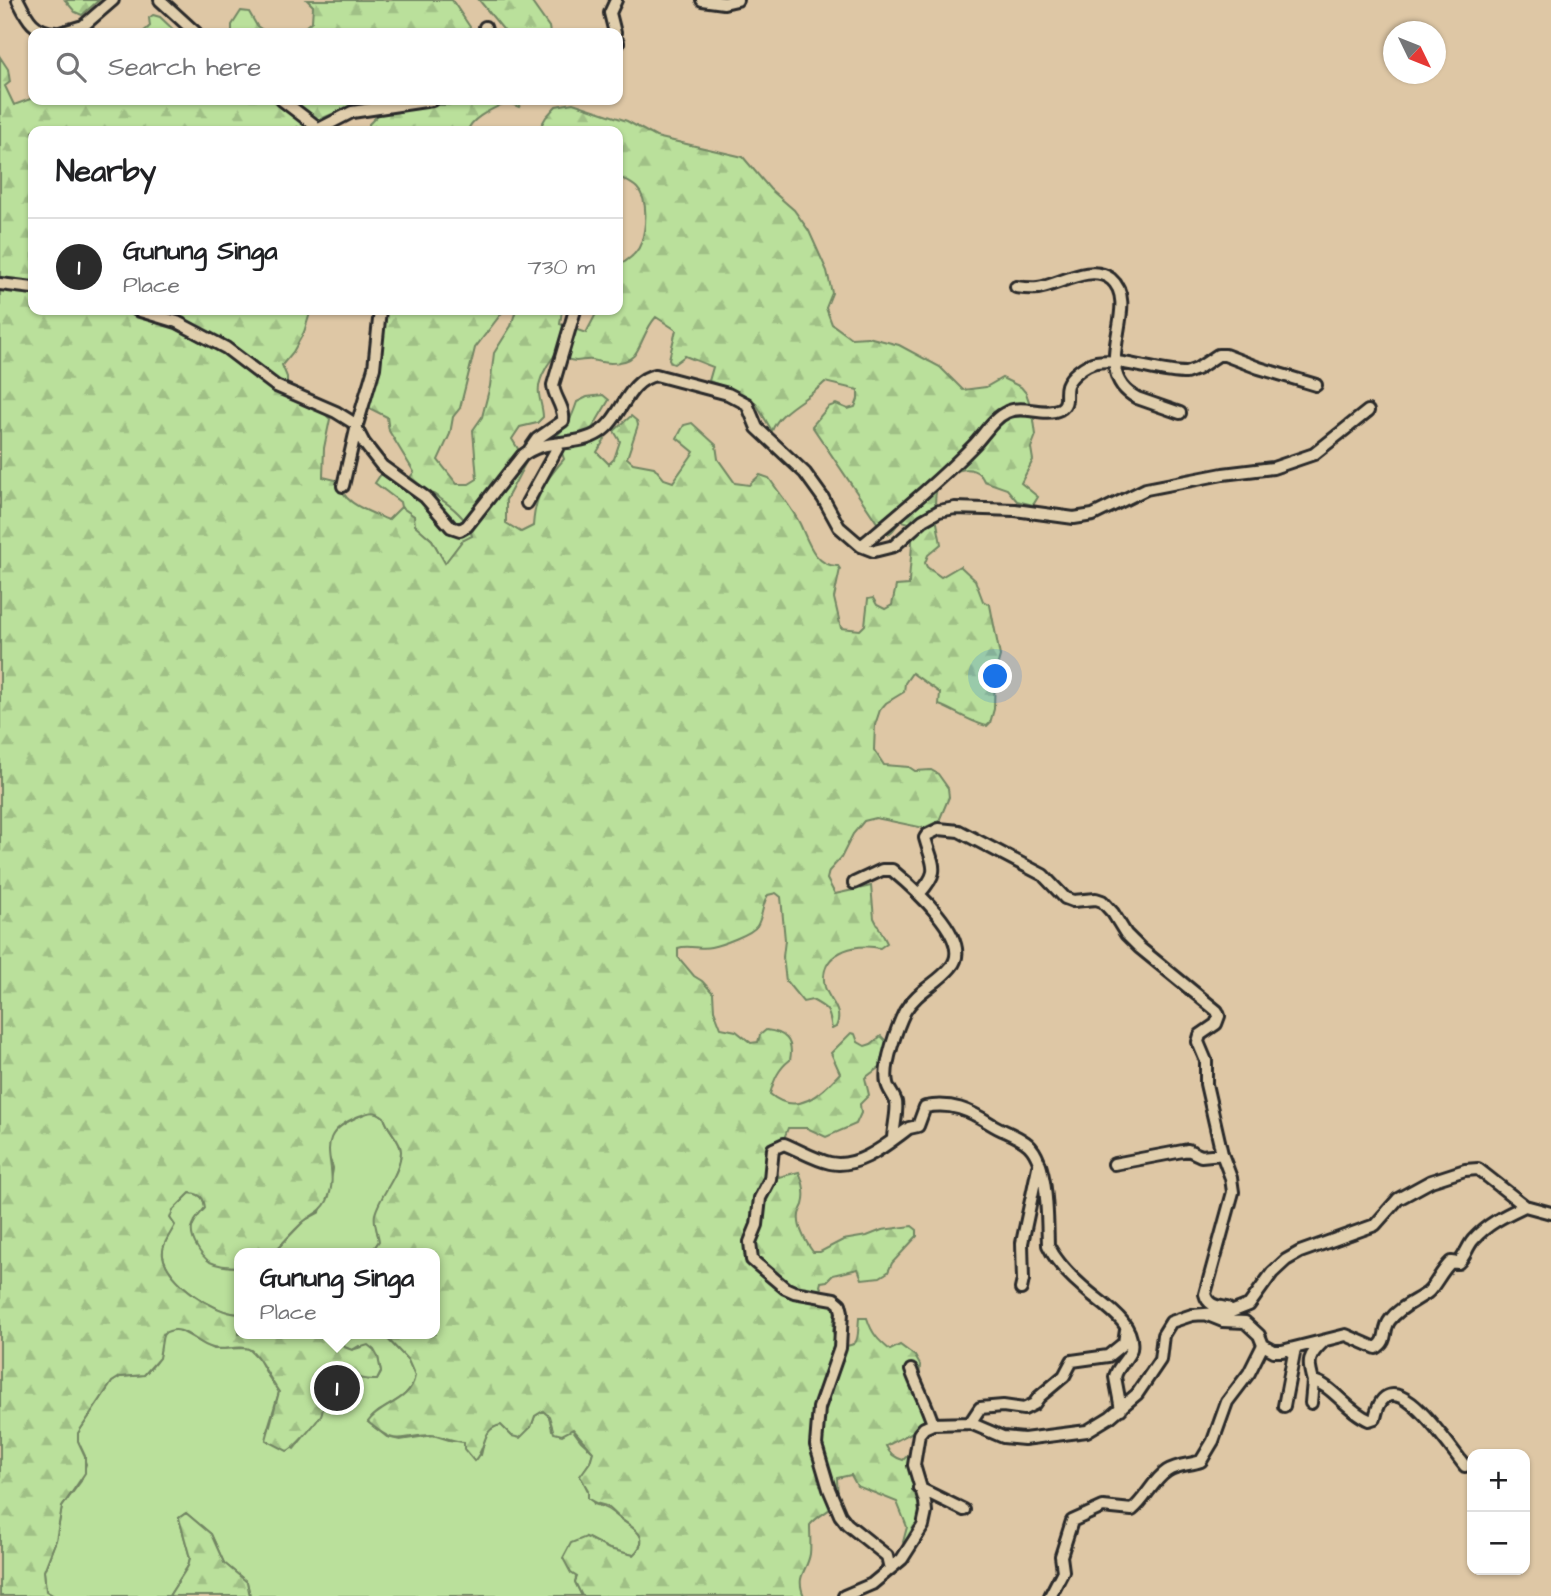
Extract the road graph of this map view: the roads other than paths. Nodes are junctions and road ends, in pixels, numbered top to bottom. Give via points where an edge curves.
1 (18, 0) edge
2 (113, 0) edge
3 (160, 0) edge
4 (616, 0) edge
5 (702, 0) edge
6 (737, 0) edge
7 (37, 28) edge
8 (76, 28) edge
9 (191, 28) edge
10 (614, 28) edge
11 (289, 105) edge
12 (399, 105) edge
13 (314, 126) edge
14 (326, 126) edge
15 (0, 284) edge
16 (28, 287) edge
17 (1016, 287) dead end
18 (154, 315) edge
19 (379, 315) edge
20 (574, 315) edge
21 (1114, 363) junction
22 (1317, 385) dead end
23 (1367, 411) dead end
24 (1180, 412) dead end
25 (356, 426) junction
26 (560, 443) junction
27 (530, 449) junction
28 (343, 486) dead end
29 (527, 503) dead end
30 (861, 546) junction
31 (854, 883) dead end
32 (919, 894) junction
33 (894, 1139) junction
34 (1222, 1154) junction
35 (1039, 1161) junction
36 (1114, 1164) dead end
37 (1525, 1206) junction
38 (1551, 1213) edge
39 (1021, 1289) dead end
40 (1241, 1309) junction
41 (1202, 1313) junction
42 (1126, 1327) junction
43 (1326, 1339) junction
44 (1263, 1345) junction
45 (1296, 1348) junction
46 (911, 1370) dead end
47 (1313, 1381) junction
48 (1311, 1404) dead end
49 (1284, 1406) dead end
50 (1121, 1409) junction
51 (971, 1423) junction
52 (933, 1424) junction
53 (1465, 1466) dead end
54 (919, 1488) junction
55 (964, 1510) dead end
56 (890, 1569) junction
57 (844, 1596) edge
58 (1050, 1596) edge

1 - 7 street
2 - 8 street
3 - 9 street
4 - 10 street via 610,13
5 - 6 street
11 - 13 street
12 - 14 street via 352,112
15 - 16 street
17 - 21 street via 1039,288 1090,273 1110,278 1121,305
18 - 25 street via 226,348 276,386 336,412
19 - 25 street via 374,368
20 - 27 street via 553,385 563,421
21 - 22 street via 1186,373 1225,355
21 - 24 street via 1132,396
21 - 30 street via 1084,366 1067,384 1067,399 1058,410 1017,409 1002,415
23 - 30 street via 1314,454 1273,468 1146,489 1074,518 1015,510 939,511 894,547 874,551
25 - 27 street via 382,466 460,530
25 - 28 street
26 - 27 street
26 - 29 street
26 - 30 street via 602,431 633,389 650,376 728,394 747,404 757,428 805,473 839,527
31 - 32 street via 889,869
32 - 33 street via 946,924 956,957 950,969 918,993 905,1012 888,1059 885,1073 896,1102
32 - 34 street via 935,868 925,838 939,828 959,831 1043,875 1065,898 1102,901 1140,948 1217,1011 1216,1024 1200,1035 1198,1042 1206,1061 1206,1084
33 - 35 street via 918,1126 925,1107 951,1105 971,1111 1027,1143
33 - 56 street via 857,1161 840,1164 784,1144 773,1149 770,1179 760,1198 750,1242 752,1260 785,1288 840,1304 840,1348 819,1408 816,1445 840,1515 887,1556
34 - 36 street via 1202,1156 1188,1150
34 - 40 street via 1233,1192 1205,1294 1212,1305
35 - 39 street via 1022,1243
35 - 42 street via 1052,1254
37 - 38 street
37 - 40 street via 1478,1169 1432,1181 1398,1199 1375,1225 1286,1260
37 - 43 street via 1486,1227 1460,1262 1451,1262 1430,1290 1394,1315 1380,1346 1373,1348 1346,1335
40 - 41 street
41 - 44 street via 1223,1321 1245,1322
41 - 50 street via 1166,1327 1160,1360 1137,1395
42 - 50 street via 1131,1349 1115,1372
42 - 51 street via 1126,1339 1113,1353 1072,1362 1034,1404 1024,1409 980,1408
43 - 45 street
43 - 47 street via 1309,1362
44 - 45 street via 1277,1352
44 - 58 street via 1227,1402 1200,1461 1169,1470 1132,1510 1103,1507 1072,1521 1061,1556 1063,1571
45 - 49 street
46 - 52 street
47 - 48 street
47 - 53 street via 1369,1420 1383,1398 1401,1396 1422,1410
50 - 51 street via 1087,1431 1024,1439 1003,1437
51 - 52 street
52 - 54 street via 919,1434 915,1451
54 - 55 street
54 - 56 street via 926,1513 923,1526
56 - 57 street via 872,1584

